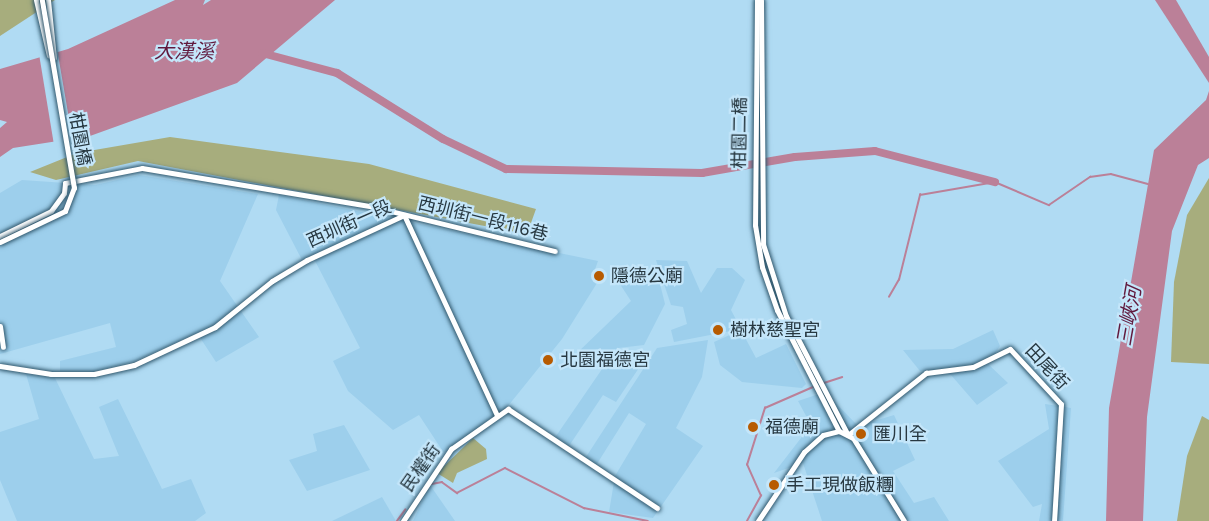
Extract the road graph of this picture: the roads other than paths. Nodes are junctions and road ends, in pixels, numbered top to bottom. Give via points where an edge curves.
1 (36, 0) edge
2 (42, 0) edge
3 (48, 0) edge
4 (757, 0) edge
5 (761, 0) edge
6 (60, 107) junction
7 (404, 215) junction
8 (0, 236) edge
9 (0, 242) edge
10 (555, 251) dead end
11 (765, 266) junction
12 (0, 326) edge
13 (3, 347) dead end
14 (0, 366) edge
15 (497, 415) junction
16 (839, 431) junction
17 (848, 435) junction
18 (657, 508) dead end
19 (403, 521) edge
20 (758, 521) edge
21 (904, 521) edge
22 (1054, 521) edge

1 - 6 street, bridge
2 - 6 street, 柑園橋, bridge
3 - 6 street, bridge
4 - 11 street, 柑園二橋 via 755,225
5 - 11 street, 柑園二橋 via 759,211
6 - 9 street, 柑園橋, bridge via 72,198 65,211
7 - 8 street, 西圳街一段116巷 via 142,168 64,183 64,193 51,211
7 - 10 street, 西圳街一段116巷
7 - 14 street, 西圳街一段 via 307,260 272,281 215,327 134,365 94,374 51,375
7 - 15 street, 西圳街一段
11 - 16 street via 777,310
11 - 17 street via 786,316
12 - 13 street
15 - 18 street via 517,411 564,450
15 - 19 street, 民權街 via 450,449
16 - 17 street
16 - 20 street via 823,435 804,452
17 - 21 street
17 - 22 street, 田尾街 via 926,373 973,367 1010,349 1061,404

